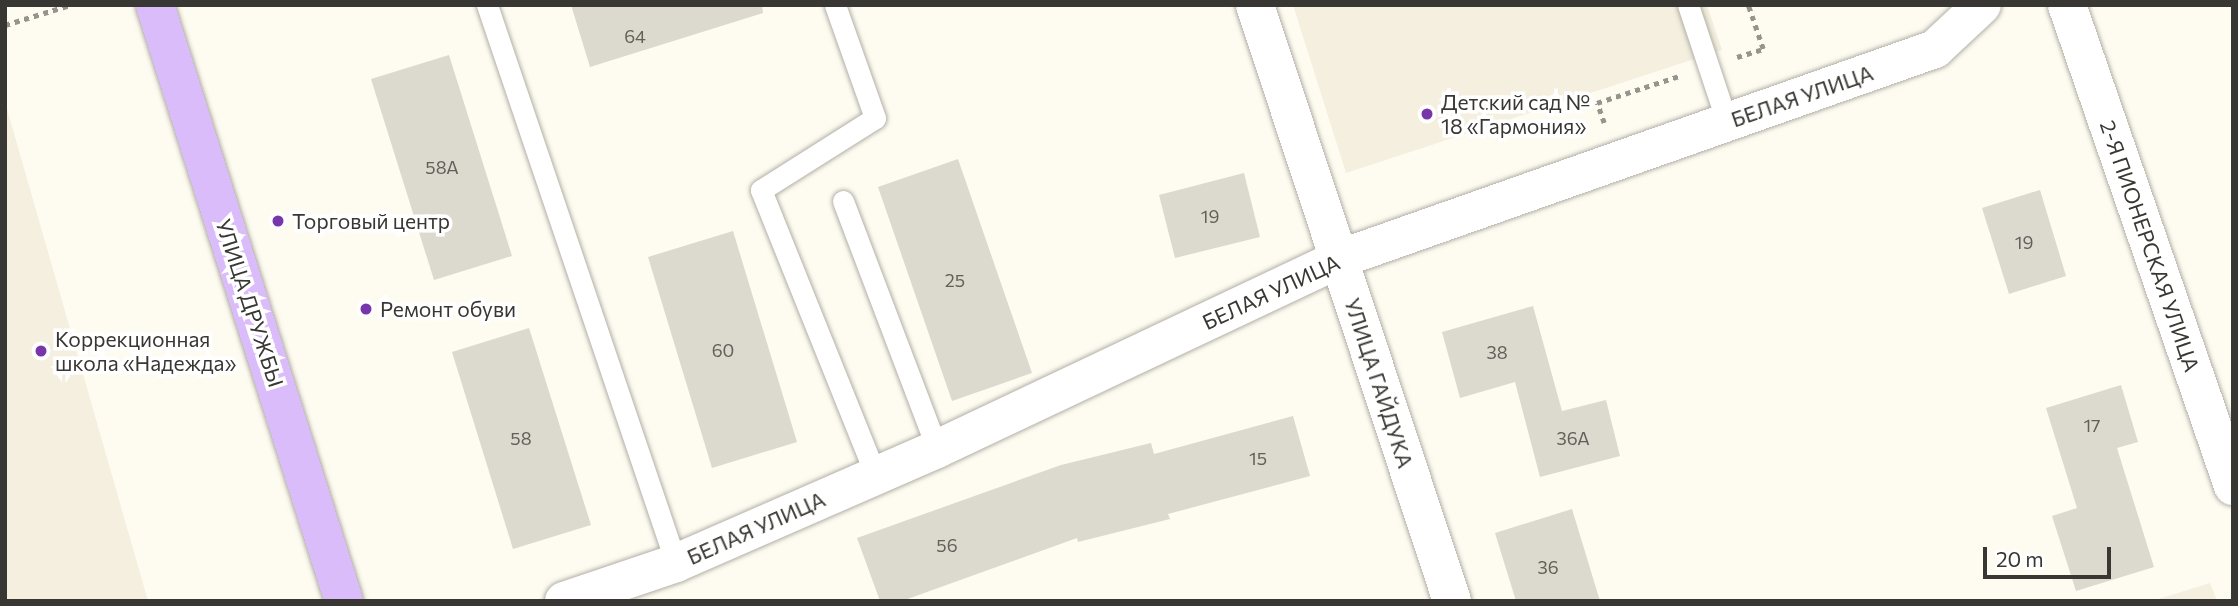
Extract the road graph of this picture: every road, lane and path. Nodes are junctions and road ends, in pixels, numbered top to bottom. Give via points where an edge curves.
1 (69, 5) edge
2 (155, 5) edge
3 (487, 5) edge
4 (835, 5) edge
5 (1255, 5) edge
6 (1688, 5) edge
7 (1982, 5) edge
8 (2067, 5) edge
9 (5, 24) edge
10 (1727, 122) junction
11 (844, 201) dead end
12 (1339, 259) junction
13 (937, 449) junction
14 (876, 476) junction
15 (2233, 486) edge
16 (676, 563) junction
17 (344, 601) edge
18 (564, 601) edge
19 (1452, 601) edge

1 - 9 path
2 - 17 main road, УЛИЦА ДРУЖБЫ
3 - 16 lane
4 - 14 lane via 875,118 761,190
5 - 12 street, УЛИЦА ГАЙДУКА
6 - 10 lane
7 - 10 street, БЕЛАЯ УЛИЦА via 1935,49
8 - 15 street, 2-Я ПИОНЕРСКАЯ УЛИЦА
10 - 12 street, БЕЛАЯ УЛИЦА
11 - 13 lane
12 - 13 street, БЕЛАЯ УЛИЦА
12 - 19 street, УЛИЦА ГАЙДУКА
13 - 14 street, БЕЛАЯ УЛИЦА
14 - 16 street, БЕЛАЯ УЛИЦА
16 - 18 street, БЕЛАЯ УЛИЦА

